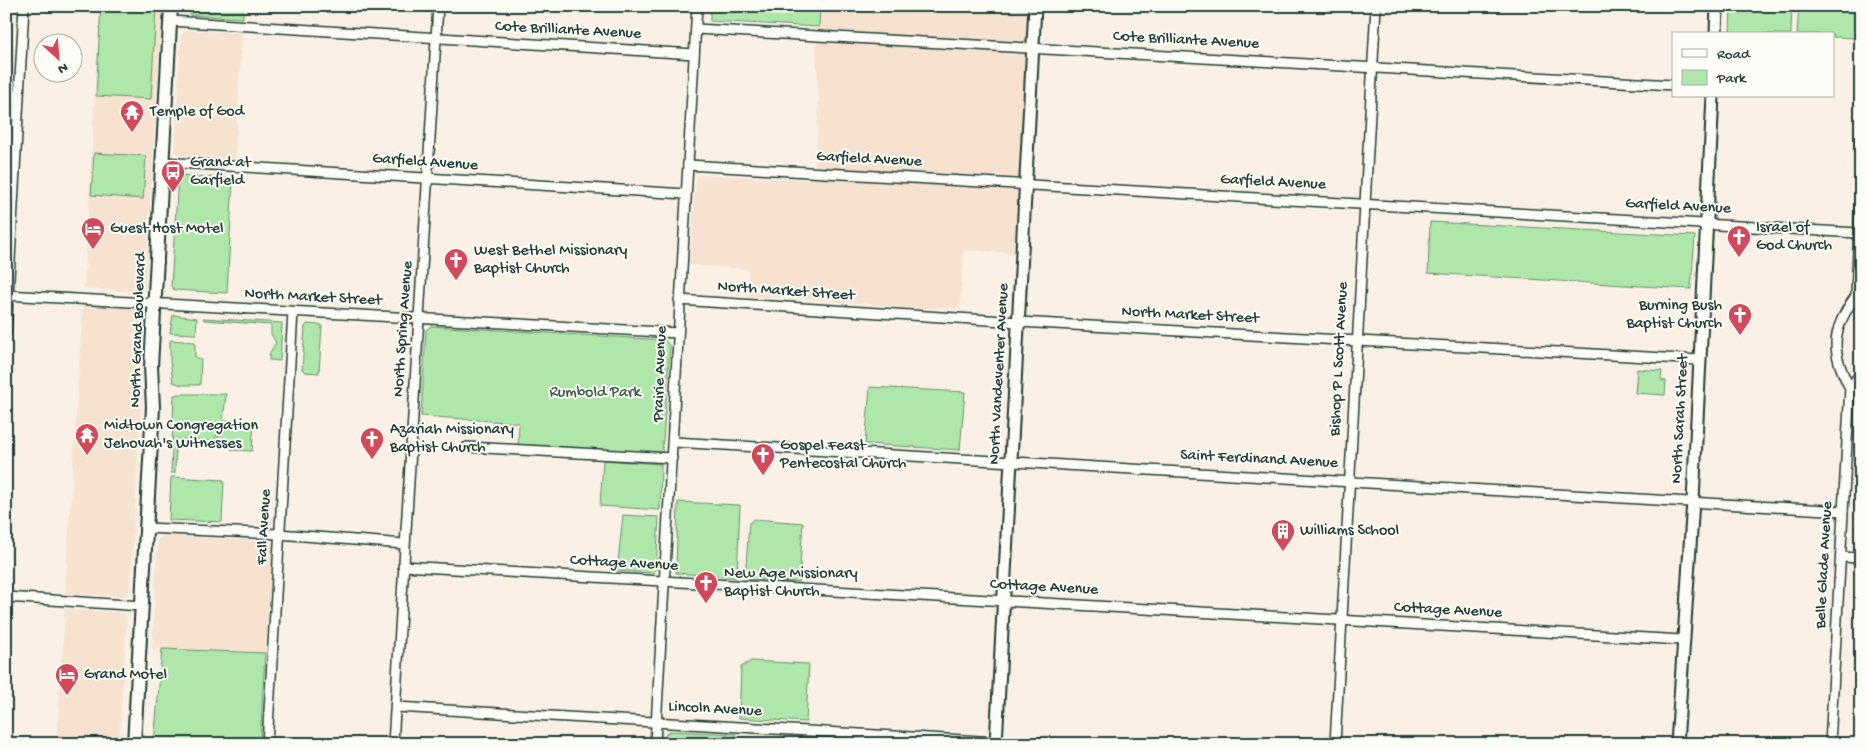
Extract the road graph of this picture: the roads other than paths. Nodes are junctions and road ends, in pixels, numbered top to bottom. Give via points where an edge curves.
1 (24, 6) edge
2 (171, 6) edge
3 (438, 6) edge
4 (697, 6) edge
5 (1035, 6) edge
6 (1376, 6) edge
7 (1717, 6) edge
8 (170, 21) junction
9 (696, 29) junction
10 (1716, 32) edge
11 (436, 38) junction
12 (1034, 48) junction
13 (694, 54) junction
14 (1373, 66) junction
15 (1672, 85) edge
16 (1712, 98) edge
17 (162, 162) junction
18 (688, 165) junction
19 (1861, 177) edge
20 (428, 179) junction
21 (1026, 184) junction
22 (686, 194) junction
23 (1364, 203) junction
24 (1707, 224) junction
25 (1857, 233) junction
26 (1859, 266) edge
27 (7, 296) edge
28 (1856, 296) junction
29 (679, 300) junction
30 (154, 304) junction
31 (1861, 305) edge
32 (293, 312) junction
33 (420, 320) junction
34 (1019, 322) junction
35 (6, 333) edge
36 (678, 333) junction
37 (1356, 340) junction
38 (1700, 360) junction
39 (1861, 373) edge
40 (1850, 388) junction
41 (674, 442) junction
42 (467, 447) dead end
43 (672, 458) junction
44 (1011, 462) junction
45 (1349, 480) junction
46 (1692, 501) junction
47 (1843, 511) junction
48 (146, 528) junction
49 (279, 534) junction
50 (404, 544) junction
51 (1841, 557) junction
52 (1861, 558) edge
53 (403, 566) junction
54 (664, 582) junction
55 (6, 598) edge
56 (1004, 601) junction
57 (142, 606) junction
58 (1341, 619) junction
59 (1682, 640) junction
60 (396, 706) junction
61 (656, 722) junction
62 (996, 743) edge
63 (134, 744) edge
64 (268, 744) edge
65 (393, 744) edge
66 (655, 744) edge
67 (1032, 744) edge
68 (1335, 744) edge
69 (1677, 744) edge
70 (1830, 744) edge

1 - 27 street
2 - 8 main road, North Grand Boulevard
3 - 11 street, North Spring Avenue
4 - 9 street, Prairie Avenue
5 - 12 main road, North Vandeventer Avenue
6 - 14 street, Bishop P L Scott Avenue
7 - 10 main road
8 - 11 street, Cote Brilliante Avenue
8 - 17 main road, North Grand Boulevard
9 - 12 street, Cote Brilliante Avenue
9 - 13 street, Prairie Avenue
11 - 13 street, Cote Brilliante Avenue
11 - 20 street, North Spring Avenue
12 - 14 street, Cote Brilliante Avenue
12 - 21 main road, North Vandeventer Avenue
13 - 18 street, Prairie Avenue
14 - 15 street, Cote Brilliante Avenue
14 - 23 street, Bishop P L Scott Avenue
16 - 24 main road, North Sarah Street
17 - 20 street, Garfield Avenue
17 - 30 main road, North Grand Boulevard
18 - 21 street, Garfield Avenue
18 - 22 street, Prairie Avenue
19 - 25 street
20 - 22 street, Garfield Avenue
20 - 33 street, North Spring Avenue
21 - 23 street, Garfield Avenue
21 - 34 main road, North Vandeventer Avenue
22 - 29 street, Prairie Avenue
23 - 24 street, Garfield Avenue
23 - 37 street, Bishop P L Scott Avenue
24 - 25 street, Garfield Avenue
24 - 38 main road, North Sarah Street
25 - 26 street
26 - 28 street
27 - 30 street, North Market Street
27 - 35 street
28 - 31 street
28 - 40 street, Belle Glade Avenue via 1837,327 1835,341 1840,370
29 - 34 street, North Market Street
29 - 36 street, Prairie Avenue
30 - 32 street, North Market Street
30 - 48 main road, North Grand Boulevard via 153,407
32 - 33 street, North Market Street
32 - 49 street, Fall Avenue
33 - 36 street, North Market Street
33 - 50 street, North Spring Avenue
34 - 37 street, North Market Street
34 - 44 main road, North Vandeventer Avenue
36 - 41 street, Prairie Avenue
37 - 38 street, North Market Street
37 - 45 street, Bishop P L Scott Avenue
38 - 46 main road, North Sarah Street
39 - 40 street
40 - 47 street, Belle Glade Avenue
41 - 43 street, Prairie Avenue
41 - 44 street, Saint Ferdinand Avenue
42 - 43 street
43 - 54 street, Prairie Avenue
44 - 45 street, Saint Ferdinand Avenue
44 - 56 main road, North Vandeventer Avenue
45 - 46 street, Saint Ferdinand Avenue
45 - 58 street, Bishop P L Scott Avenue
46 - 47 street, Saint Ferdinand Avenue
46 - 59 main road, North Sarah Street
47 - 51 street, Belle Glade Avenue
48 - 49 street
48 - 57 main road, North Grand Boulevard
49 - 50 street
49 - 64 street, Fall Avenue
50 - 53 street, North Spring Avenue
51 - 52 street
51 - 70 street, Belle Glade Avenue
53 - 54 street, Cottage Avenue
53 - 60 street, North Spring Avenue
54 - 56 street, Cottage Avenue
54 - 61 street, Prairie Avenue
55 - 57 street
56 - 58 street, Cottage Avenue
56 - 62 main road, North Vandeventer Avenue
57 - 63 main road, North Grand Boulevard
58 - 59 street, Cottage Avenue
58 - 68 street, Bishop P L Scott Avenue
59 - 69 main road, North Sarah Street
60 - 61 street, Lincoln Avenue
60 - 65 street, North Spring Avenue
61 - 62 street, Lincoln Avenue
61 - 66 street, Prairie Avenue
62 - 67 street, Lincoln Avenue

